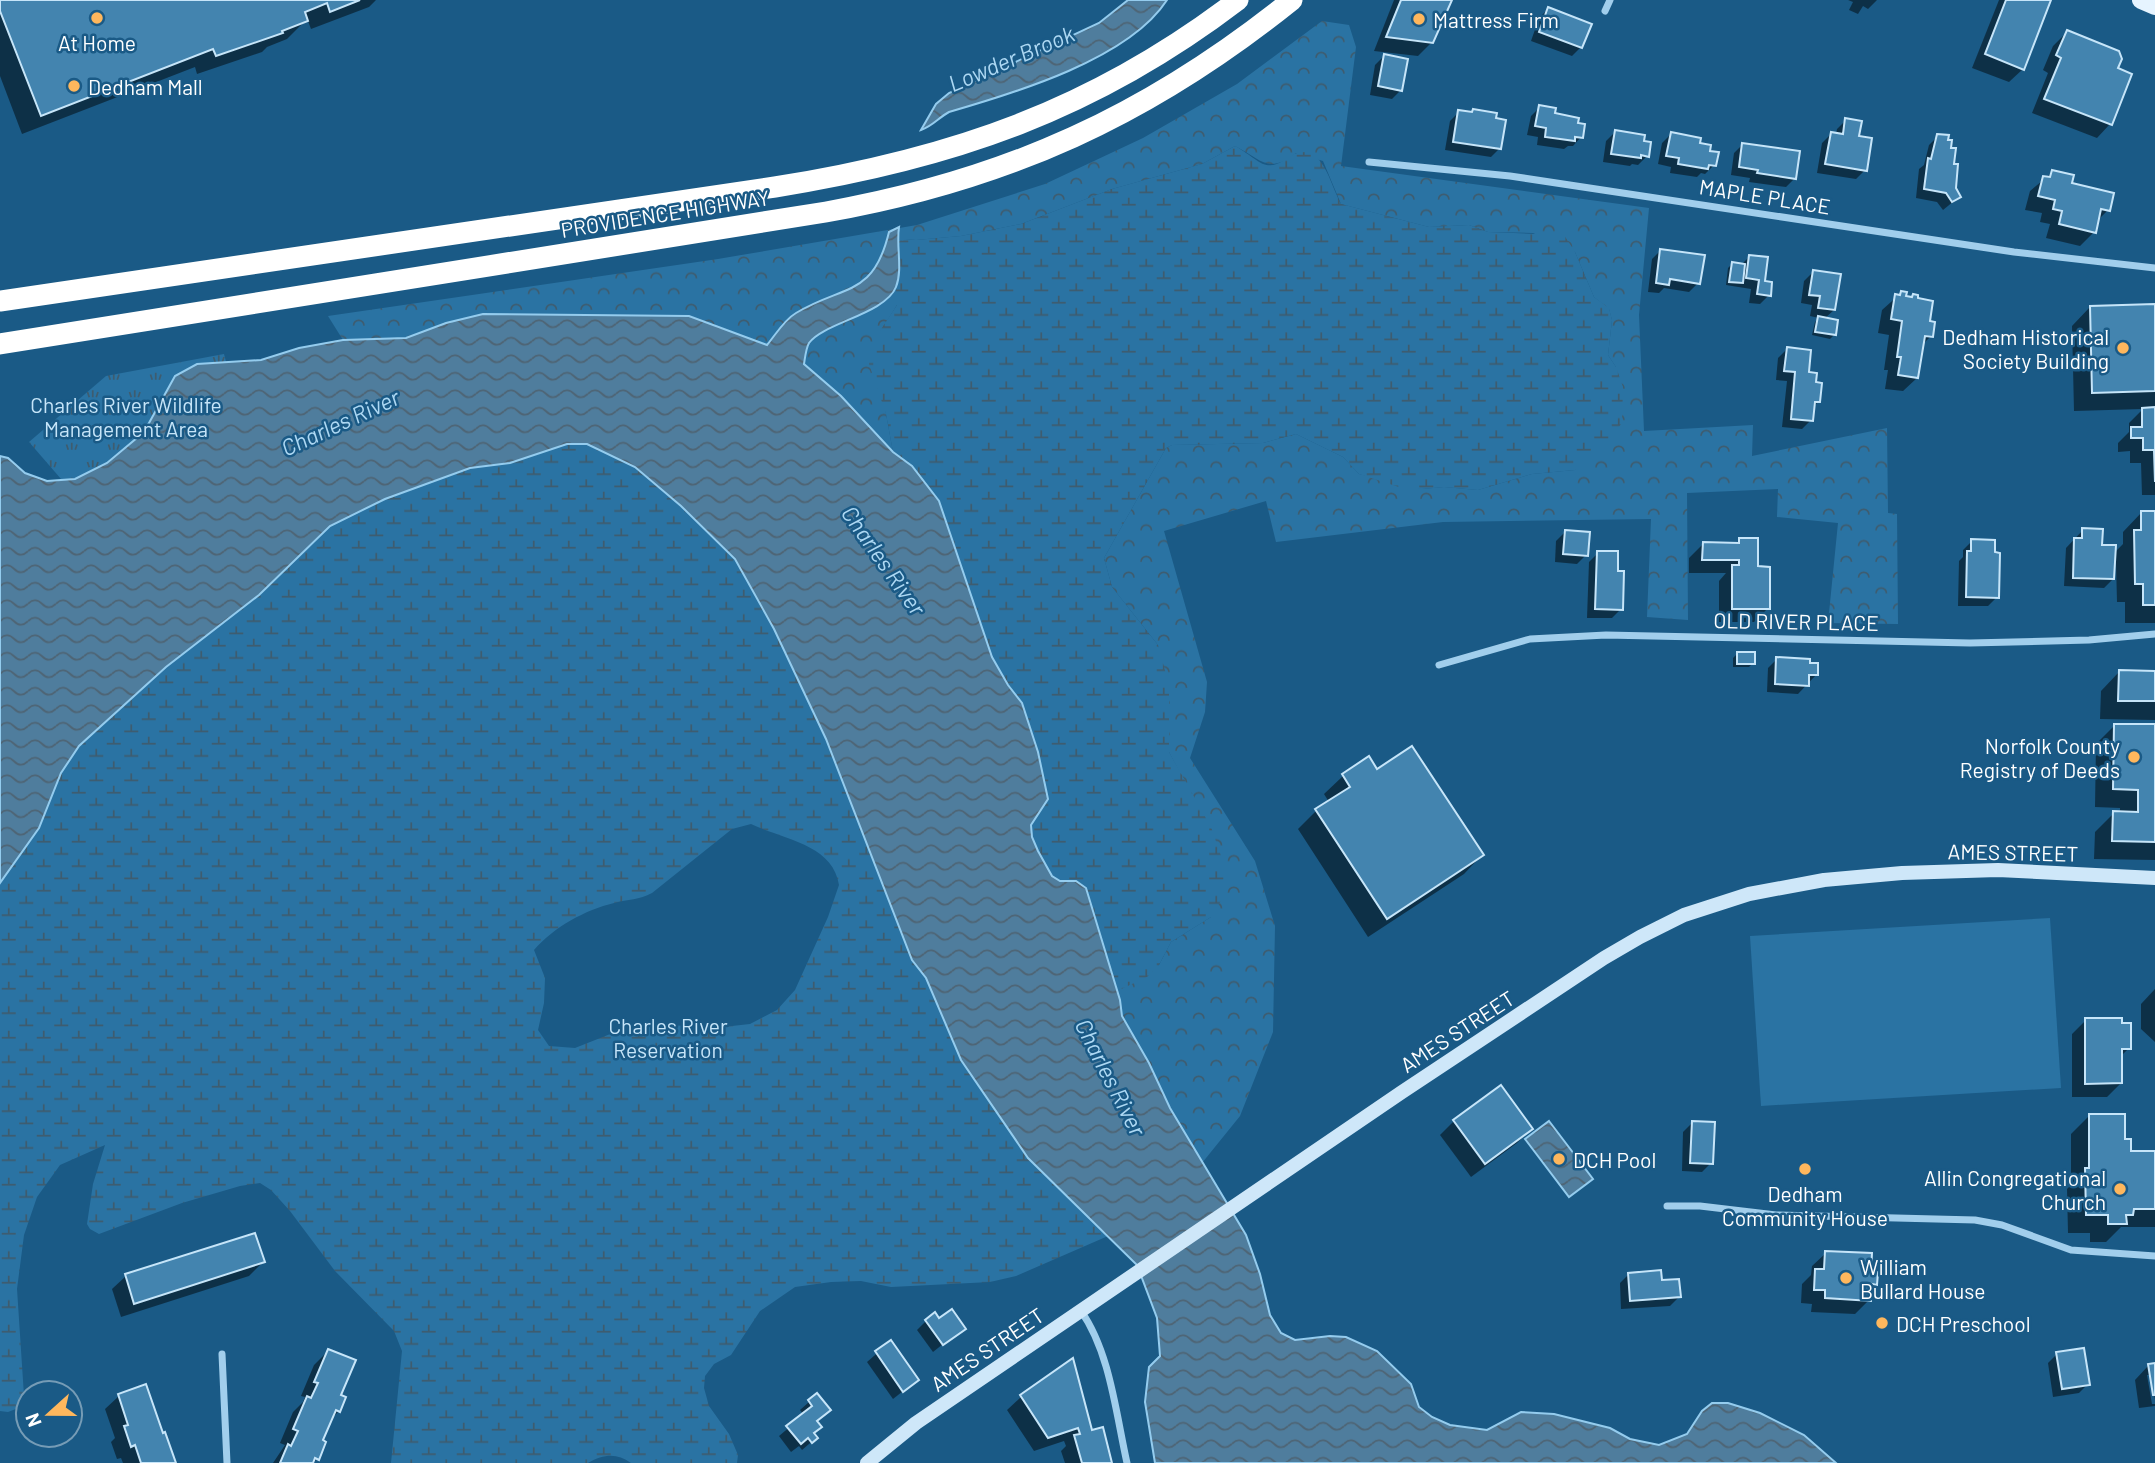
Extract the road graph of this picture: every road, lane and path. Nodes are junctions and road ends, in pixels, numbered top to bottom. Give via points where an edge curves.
1 (1238, 0) edge
2 (1292, 0) edge
3 (1610, 0) edge
4 (2141, 0) edge
5 (2155, 6) edge
6 (1605, 11) dead end
7 (1369, 162) dead end
8 (2155, 268) edge
9 (0, 301) edge
10 (0, 344) edge
11 (2155, 634) edge
12 (1439, 666) dead end
13 (2155, 878) edge
14 (1667, 1206) dead end
15 (2155, 1256) edge
16 (1081, 1310) junction
17 (222, 1354) dead end
18 (227, 1463) edge
19 (867, 1463) edge
20 (1127, 1463) edge

1 - 9 highway, PROVIDENCE HIGHWAY via 1159,55 1061,108 991,136 885,167
2 - 10 highway, PROVIDENCE HIGHWAY via 1212,61 1114,118 1011,164 938,188 826,212
3 - 6 street
4 - 5 main road
7 - 8 street, MAPLE PLACE via 1510,176
11 - 12 street, OLD RIVER PLACE via 1970,643 1606,635 1530,639
13 - 16 street, AMES STREET via 1989,870 1902,873 1824,880 1703,908 1604,958
14 - 15 street via 1776,1215 1975,1220 2071,1250
16 - 19 street, AMES STREET via 916,1423
16 - 20 street via 1095,1333
17 - 18 street

